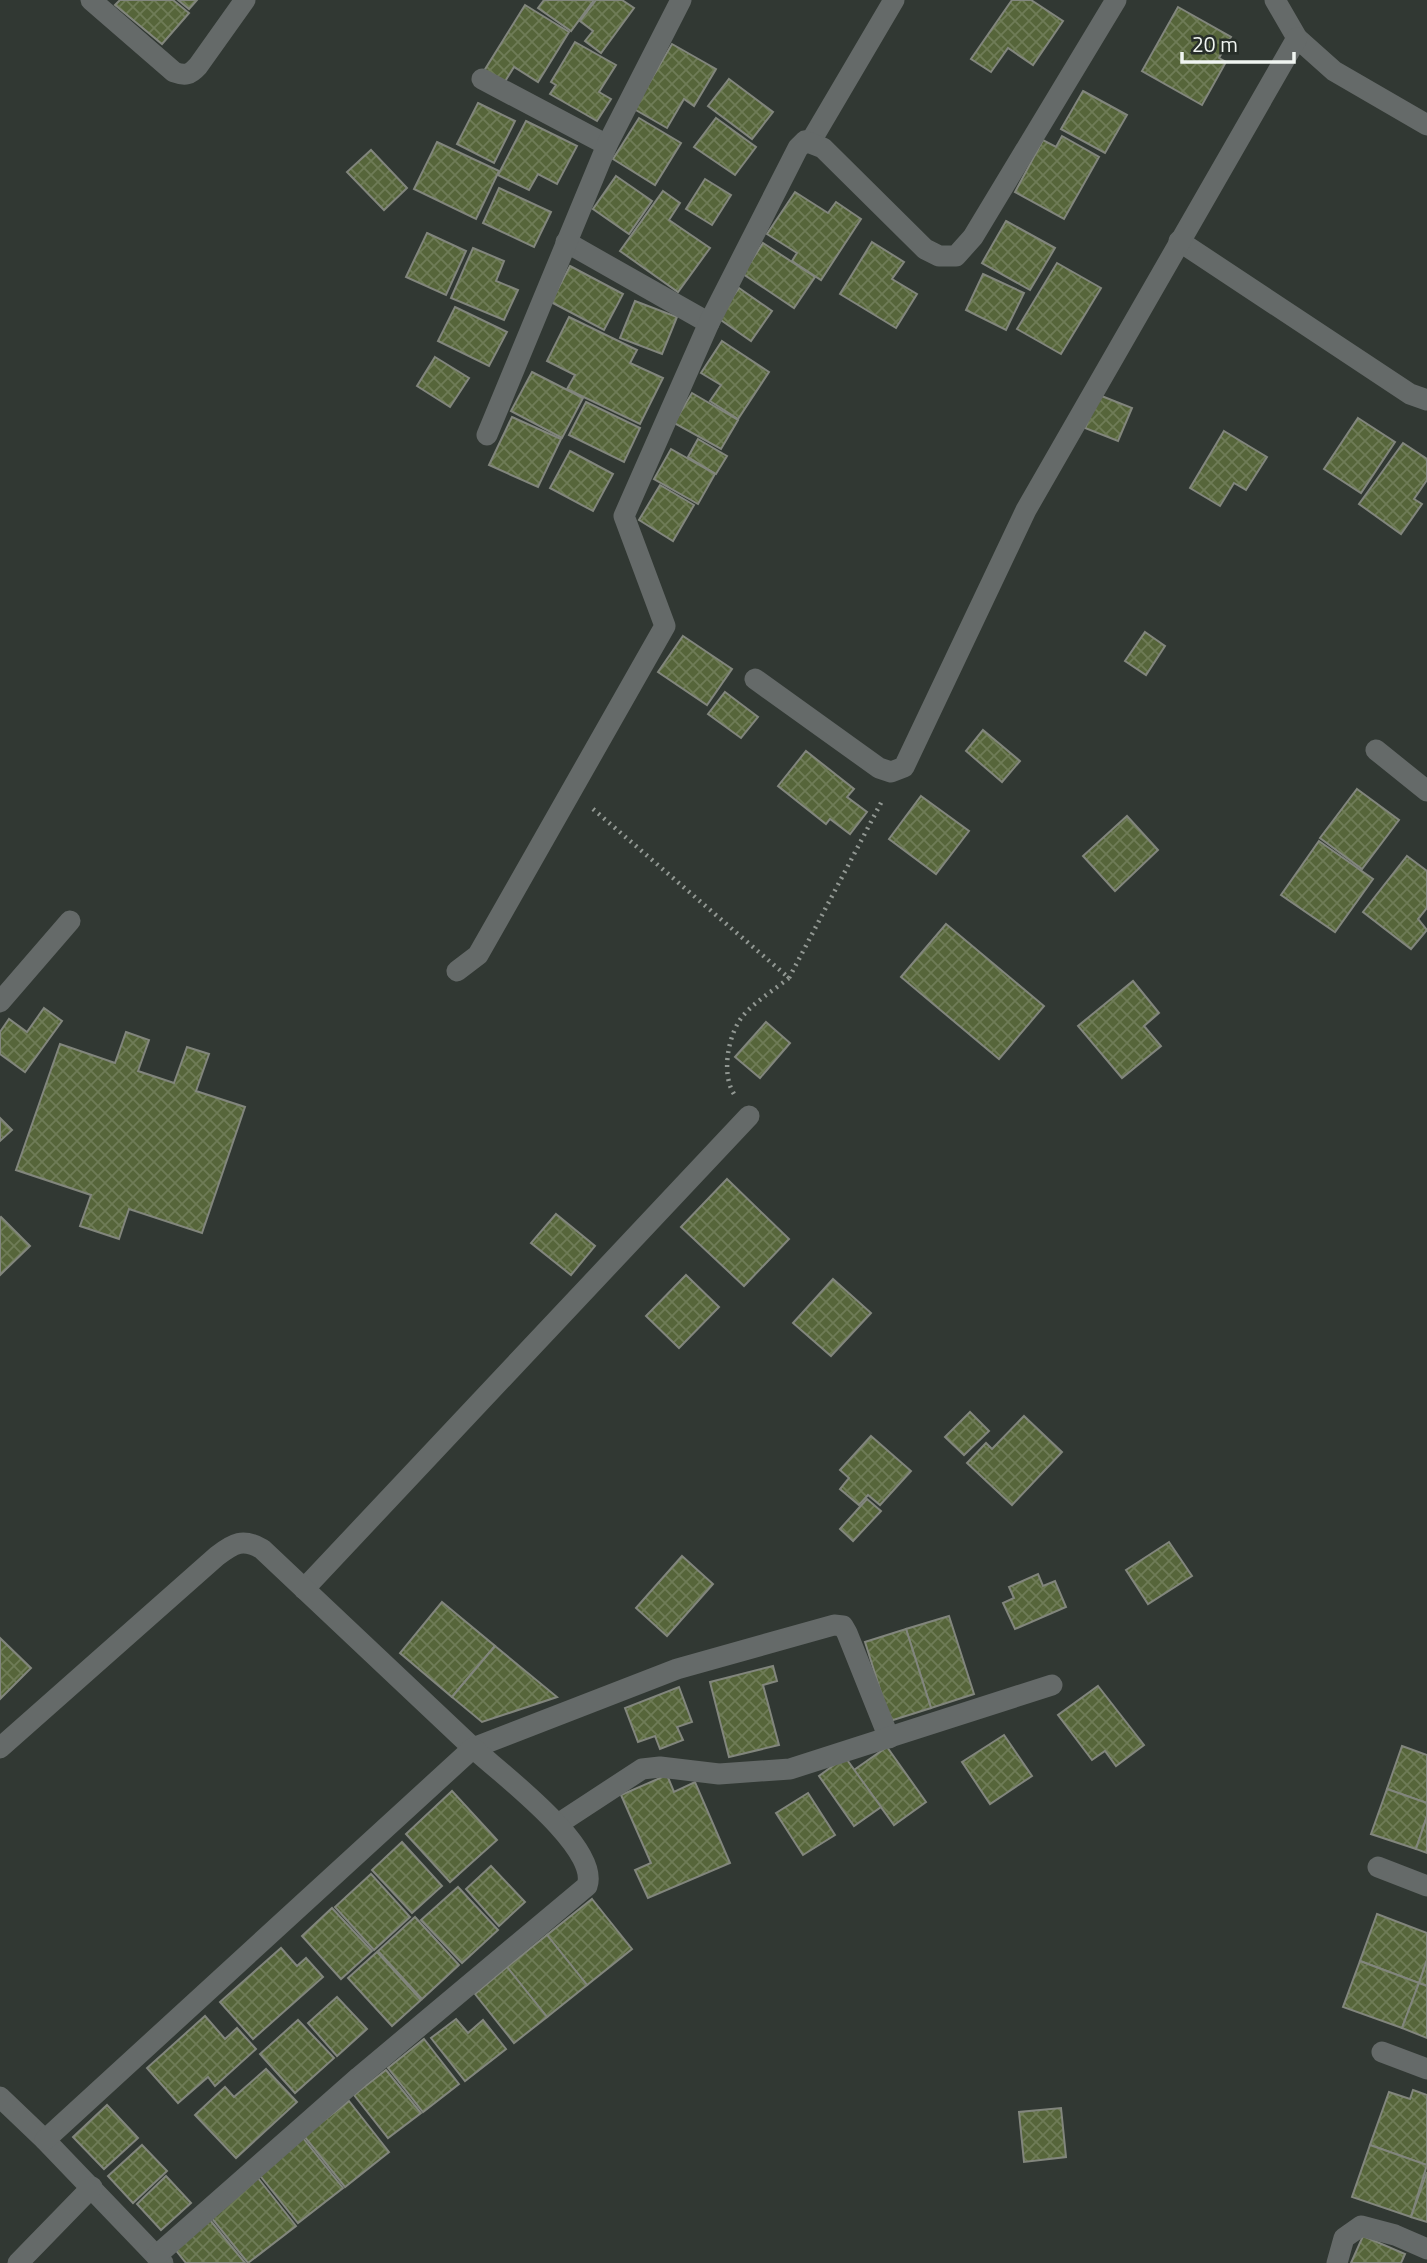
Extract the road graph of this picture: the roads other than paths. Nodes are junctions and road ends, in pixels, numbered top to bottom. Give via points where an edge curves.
1 (91, 0) edge
2 (245, 0) edge
3 (681, 0) edge
4 (894, 0) edge
5 (1116, 0) edge
6 (1275, 0) edge
7 (1297, 38) junction
8 (482, 79) dead end
9 (1427, 125) edge
10 (811, 141) junction
11 (607, 145) junction
12 (1179, 241) junction
13 (566, 242) junction
14 (709, 323) junction
15 (1427, 400) edge
16 (487, 435) dead end
17 (755, 679) dead end
18 (1376, 750) dead end
19 (1427, 791) edge
20 (70, 921) dead end
21 (457, 971) dead end
22 (0, 1002) edge
23 (749, 1116) road end
24 (304, 1589) junction
25 (1052, 1685) dead end
26 (888, 1738) junction
27 (0, 1748) edge
28 (473, 1748) junction
29 (558, 1824) junction
30 (1378, 1867) dead end
31 (1427, 1886) edge
32 (1382, 2052) dead end
33 (1427, 2069) edge
34 (0, 2097) edge
35 (45, 2140) junction
36 (92, 2187) junction
37 (1427, 2249) edge
38 (160, 2259) edge
39 (18, 2263) edge
40 (1337, 2263) edge

1 - 2 street via 182,75 193,72
3 - 11 street
4 - 10 street
5 - 10 street via 973,237 956,256 939,256 925,248 824,148
6 - 7 street
7 - 9 street via 1362,90
7 - 12 street
8 - 11 street
10 - 14 street via 798,148
11 - 13 street
12 - 15 street via 1410,394
12 - 17 street via 1026,510 910,757 898,771 879,768
13 - 14 street
13 - 16 street
14 - 21 street via 624,516 665,626 478,955
18 - 19 street
20 - 22 street
23 - 24 street
24 - 27 street via 262,1549 245,1541 234,1544
24 - 28 street
25 - 26 street
26 - 28 street via 847,1633 834,1625 677,1669
26 - 29 street via 774,1772 704,1774 647,1768
28 - 29 street
28 - 35 street
29 - 38 street via 587,1865 586,1886 359,2077
30 - 31 street
32 - 33 street
34 - 35 street
35 - 36 street
36 - 38 street
36 - 39 street
37 - 40 street via 1361,2226 1344,2238

